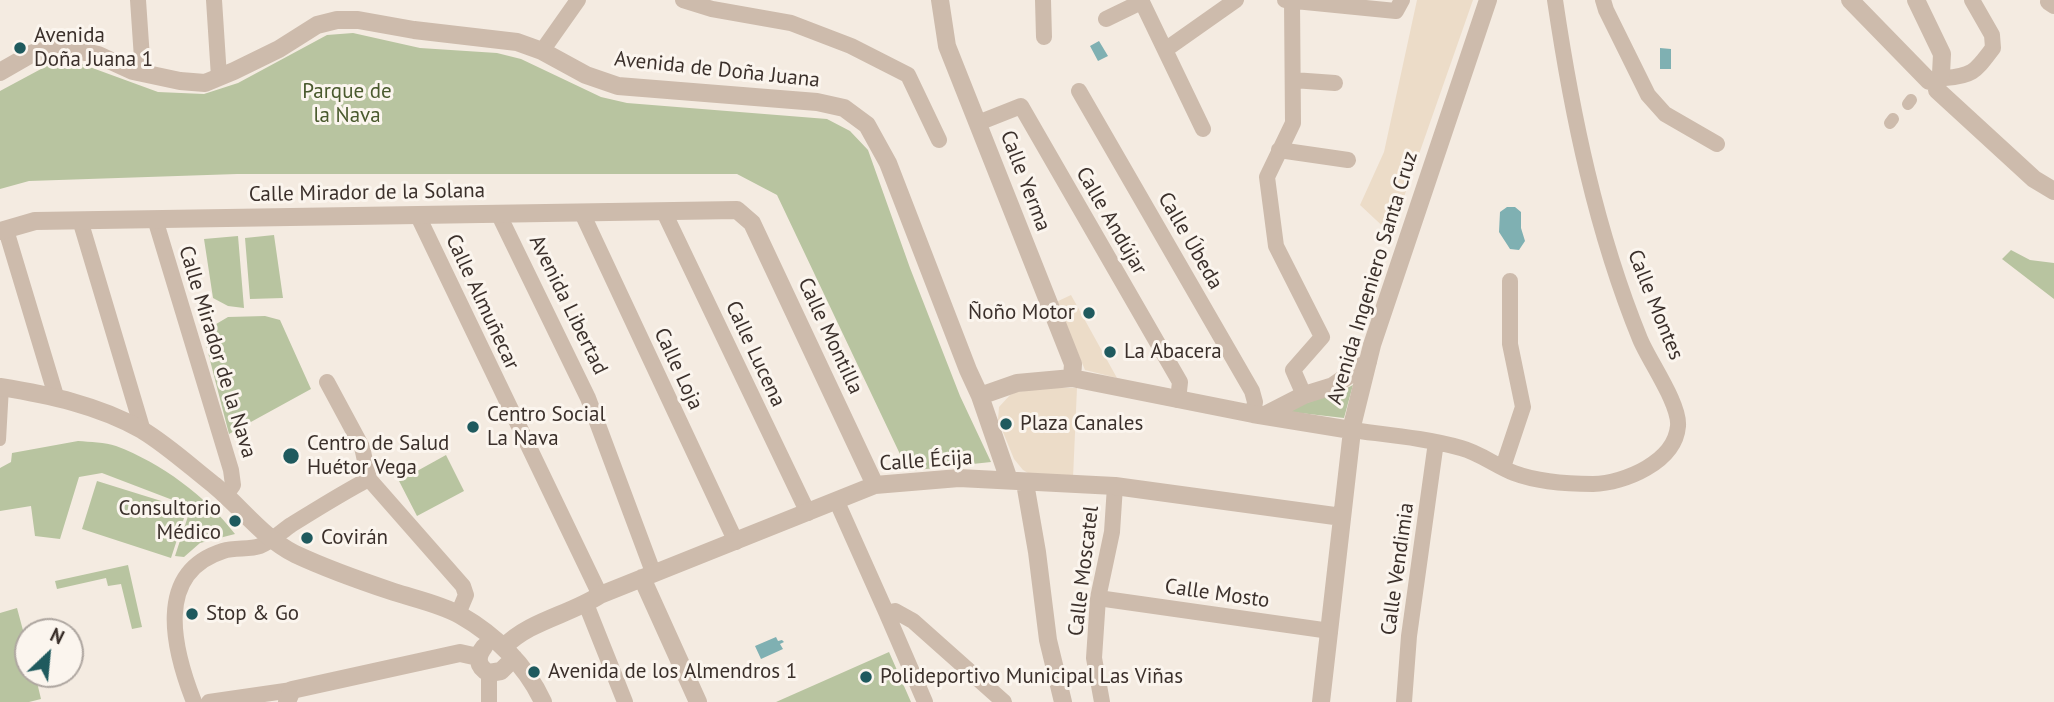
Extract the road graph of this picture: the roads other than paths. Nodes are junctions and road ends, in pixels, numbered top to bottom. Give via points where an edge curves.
1 (138, 0) edge
2 (214, 0) edge
3 (578, 0) edge
4 (682, 0) edge
5 (940, 0) edge
6 (1043, 0) edge
7 (1236, 0) edge
8 (1285, 0) edge
9 (1488, 0) edge
10 (1555, 0) edge
11 (1603, 0) edge
12 (1850, 0) edge
13 (1864, 0) edge
14 (1916, 0) edge
15 (1972, 0) edge
16 (1141, 1) edge
17 (1292, 1) edge
18 (1399, 5) edge
19 (1106, 19) dead end
20 (1044, 37) dead end
21 (1165, 50) junction
22 (542, 51) junction
23 (0, 72) edge
24 (143, 73) junction
25 (219, 77) junction
26 (1293, 80) junction
27 (1335, 83) dead end
28 (1079, 92) dead end
29 (1914, 100) junction
30 (978, 123) junction
31 (1203, 129) dead end
32 (939, 140) dead end
33 (1717, 144) dead end
34 (1279, 150) junction
35 (1348, 160) dead end
36 (2054, 180) edge
37 (2054, 191) edge
38 (737, 210) joint
39 (664, 212) junction
40 (582, 213) junction
41 (499, 215) junction
42 (418, 216) junction
43 (155, 219) junction
44 (80, 220) junction
45 (3, 231) edge
46 (1510, 281) dead end
47 (1368, 362) junction
48 (1072, 378) junction
49 (327, 382) dead end
50 (2, 387) edge
51 (1304, 395) junction
52 (56, 396) junction
53 (980, 397) junction
54 (1178, 400) junction
55 (1259, 415) junction
56 (1352, 430) junction
57 (143, 431) junction
58 (0, 440) edge
59 (1436, 442) junction
60 (1503, 467) junction
61 (369, 479) junction
62 (1017, 482) junction
63 (875, 485) junction
64 (1115, 486) junction
65 (225, 496) junction
66 (837, 502) junction
67 (808, 513) junction
68 (1342, 517) junction
69 (270, 539) junction
70 (736, 542) junction
71 (648, 575) junction
72 (1098, 598) junction
73 (593, 600) junction
74 (458, 614) junction
75 (887, 614) junction
76 (1330, 631) junction
77 (503, 648) junction
78 (478, 657) junction
79 (489, 673) junction
80 (289, 696) edge
81 (194, 702) edge
82 (209, 702) edge
83 (489, 702) edge
84 (543, 702) edge
85 (625, 702) edge
86 (698, 702) edge
87 (925, 702) edge
88 (1004, 702) edge
89 (1063, 702) edge
90 (1102, 702) edge
91 (1321, 702) edge
92 (1404, 702) edge

1 - 24 street
2 - 25 street
3 - 22 street
4 - 32 street via 792,23 908,75
5 - 30 street, Calle Yerma via 947,46
6 - 20 street
7 - 21 street
8 - 17 street
9 - 47 street, Avenida Ingeniero Santa Cruz
10 - 60 street, Calle Montes via 1578,133 1607,246 1631,316 1676,409 1678,423 1670,448 1628,477 1595,484 1553,482
11 - 33 street via 1648,95 1665,114
12 - 29 street
13 - 29 street
14 - 29 street via 1942,54
15 - 29 street via 1992,35 1993,48 1974,72
16 - 19 street
16 - 21 street
17 - 18 street
17 - 26 street
21 - 31 street
22 - 25 street, Avenida de Doña Juana via 492,37 347,19 317,25
22 - 53 street, Avenida de Doña Juana via 618,86 817,102 844,108 867,125 888,163
23 - 24 street, Avenida de Doña Juana via 33,53 62,47
24 - 25 street, Avenida de Doña Juana via 205,83
26 - 27 street
26 - 34 street via 1293,123
28 - 55 street, Calle Úbeda via 1252,391
29 - 36 street
29 - 37 street
30 - 48 street, Calle Yerma via 1073,364
30 - 54 street, Calle Andújar via 1021,106 1180,382
34 - 35 street
34 - 51 street via 1267,177 1276,246 1322,337 1293,370
38 - 39 street, Calle Mirador de la Solana
38 - 63 street, Calle Montilla via 752,223
39 - 40 street, Calle Mirador de la Solana
39 - 67 street, Calle Lucena
40 - 41 street, Calle Mirador de la Solana
40 - 70 street, Calle Loja
41 - 42 street, Calle Mirador de la Solana
41 - 71 street, Avenida Libertad via 588,398
42 - 43 street, Calle Mirador de la Solana
42 - 73 street, Calle Almuñecar
43 - 44 street, Calle Mirador de la Solana
43 - 65 street, Calle Mirador de la Nava via 231,470 233,485
44 - 45 street, Calle Mirador de la Solana via 35,221
44 - 57 street
45 - 52 street
46 - 60 street via 1510,344 1523,407
47 - 51 street via 1333,386
47 - 56 street, Avenida Ingeniero Santa Cruz
48 - 53 street, Calle Montes via 1017,383
48 - 54 street, Calle Montes
49 - 61 street via 362,447
50 - 52 street
50 - 58 street
51 - 55 street
52 - 57 street
53 - 62 street, Avenida de Doña Juana
54 - 55 street, Calle Montes
55 - 56 street, Calle Montes
56 - 59 street, Calle Montes
56 - 68 street, Avenida Ingeniero Santa Cruz
57 - 65 street
59 - 60 street, Calle Montes via 1464,448
59 - 92 street, Calle Vendimia
61 - 69 street
61 - 74 street via 463,586 466,595
62 - 63 street, Calle Écija via 959,478
62 - 64 street, Calle Écija
62 - 89 street, Avenida de Doña Juana via 1037,552 1048,639
63 - 66 street, Calle Écija
64 - 68 street, Calle Écija
64 - 72 street, Calle Moscatel via 1112,532
65 - 69 street
66 - 67 street, Calle Écija
66 - 75 street
67 - 70 street, Calle Écija
68 - 76 street, Avenida Ingeniero Santa Cruz
69 - 74 street via 364,582
69 - 81 street via 261,546 223,551 198,563 184,580 173,605 174,632
70 - 71 street, Calle Écija
71 - 73 street, Calle Écija
71 - 86 street, Avenida Libertad
72 - 76 street, Calle Mosto
72 - 90 street, Calle Moscatel via 1094,658
73 - 77 street, Calle Écija via 520,633
73 - 85 street, Calle Almuñecar
74 - 77 street
75 - 87 street
75 - 88 street via 895,611 913,621
76 - 91 street, Avenida Ingeniero Santa Cruz
77 - 78 street
77 - 79 street, Calle Écija via 501,671
77 - 84 street via 535,684
78 - 79 street
78 - 80 street via 460,653
79 - 83 street
80 - 82 street

